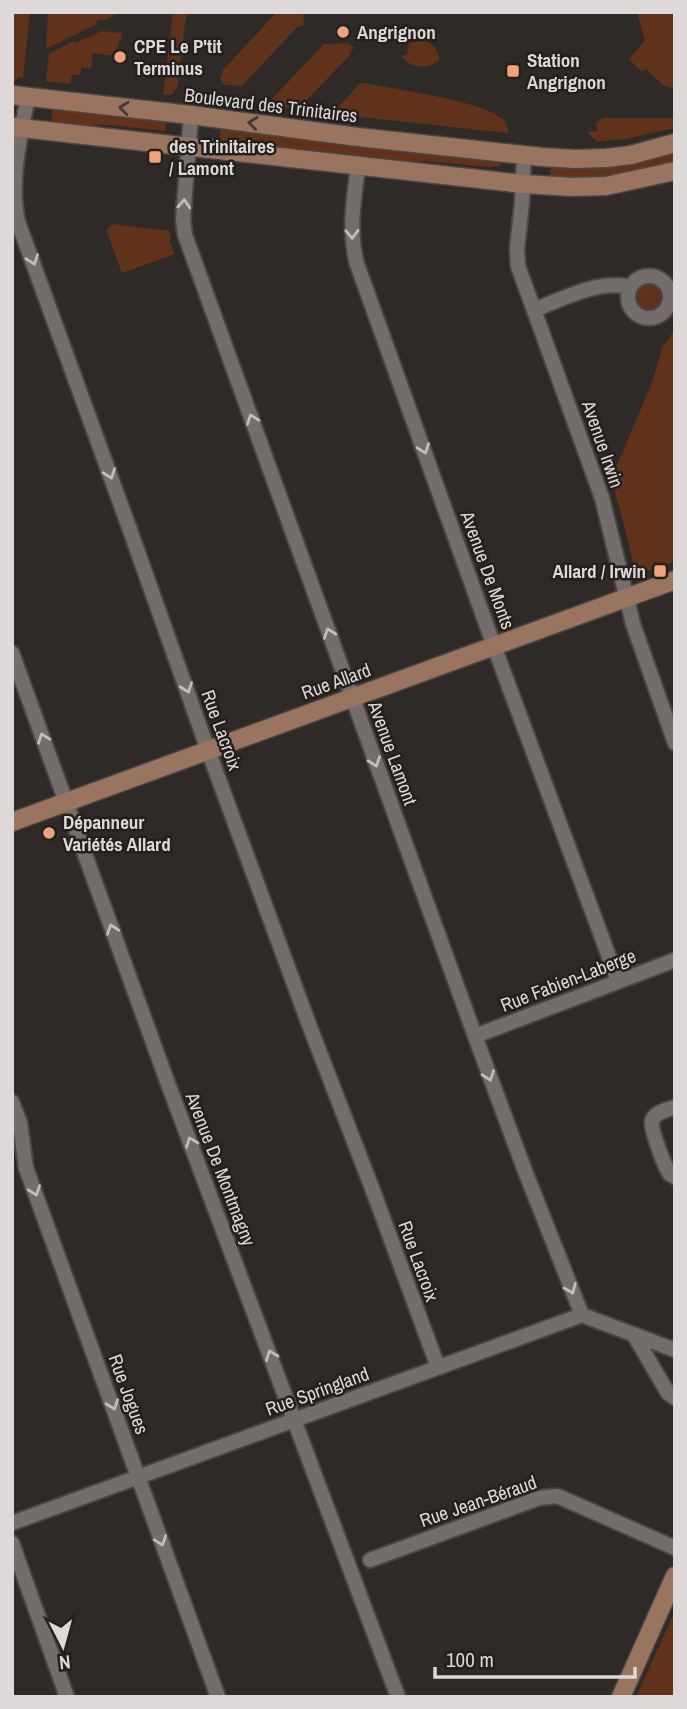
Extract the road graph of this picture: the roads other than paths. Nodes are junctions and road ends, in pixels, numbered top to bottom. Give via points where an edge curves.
1 (20, 96) edge
2 (191, 116) junction
3 (17, 128) edge
4 (675, 143) edge
5 (188, 146) junction
6 (524, 155) junction
7 (358, 166) junction
8 (675, 171) edge
9 (523, 184) junction
10 (630, 287) dead end
11 (534, 310) junction
12 (675, 580) edge
13 (626, 598) junction
14 (494, 646) junction
15 (12, 653) edge
16 (352, 697) junction
17 (675, 743) edge
18 (208, 750) junction
19 (66, 802) junction
20 (12, 822) edge
21 (675, 960) edge
22 (618, 981) junction
23 (475, 1036) junction
24 (12, 1102) edge
25 (675, 1107) edge
26 (675, 1177) edge
27 (582, 1315) junction
28 (634, 1335) junction
29 (675, 1350) edge
30 (438, 1367) junction
31 (675, 1398) edge
32 (295, 1419) junction
33 (139, 1476) junction
34 (12, 1523) edge
35 (12, 1543) edge
36 (675, 1548) edge
37 (370, 1560) dead end
38 (675, 1576) edge
39 (67, 1697) edge
40 (218, 1697) edge
41 (398, 1697) edge
42 (621, 1697) edge

2 -> 1 main road, Boulevard des Trinitaires
1 - 3 street, Rue Lacroix
2 - 5 street, Avenue Lamont
6 -> 2 main road, Boulevard des Trinitaires
3 - 5 main road
3 -> 18 street, Rue Lacroix via 14,196 18,222
4 - 6 main road, Boulevard des Trinitaires via 606,159
5 - 7 main road
16 -> 5 street, Avenue Lamont via 185,235
6 - 9 street, Avenue Irwin
7 - 9 main road
7 -> 14 street, Avenue De Monts via 351,228 357,264
8 - 9 main road via 606,186
9 - 11 street, Avenue Irwin via 517,257
10 - 11 street via 591,289
11 - 13 street, Avenue Irwin via 601,498
12 - 13 main road, Rue Allard
13 - 14 main road, Rue Allard
13 - 17 street, Avenue Irwin
14 - 16 main road, Rue Allard
14 - 22 street, Avenue De Monts
19 -> 15 street, Avenue De Montmagny
16 - 18 main road, Rue Allard
16 -> 23 street, Avenue Lamont
18 - 19 main road, Rue Allard
18 - 30 street, Rue Lacroix
19 - 20 main road, Rue Allard
32 -> 19 street, Avenue De Montmagny
21 - 22 street, Rue Fabien-Laberge
22 - 23 street, Rue Fabien-Laberge
23 -> 27 street, Avenue Lamont
24 -> 33 street, Rue Jogues via 26,1168
25 - 26 street via 651,1122
27 - 28 street
27 - 30 street, Rue Springland
28 - 29 street
28 - 31 street via 667,1393
30 - 32 street, Rue Springland
32 - 33 street, Rue Springland
32 - 41 street, Avenue De Montmagny
33 - 34 street, Rue Springland
33 -> 40 street, Rue Jogues
35 - 39 street
36 - 37 street, Rue Jean-Béraud via 562,1498 550,1497
38 - 42 main road

